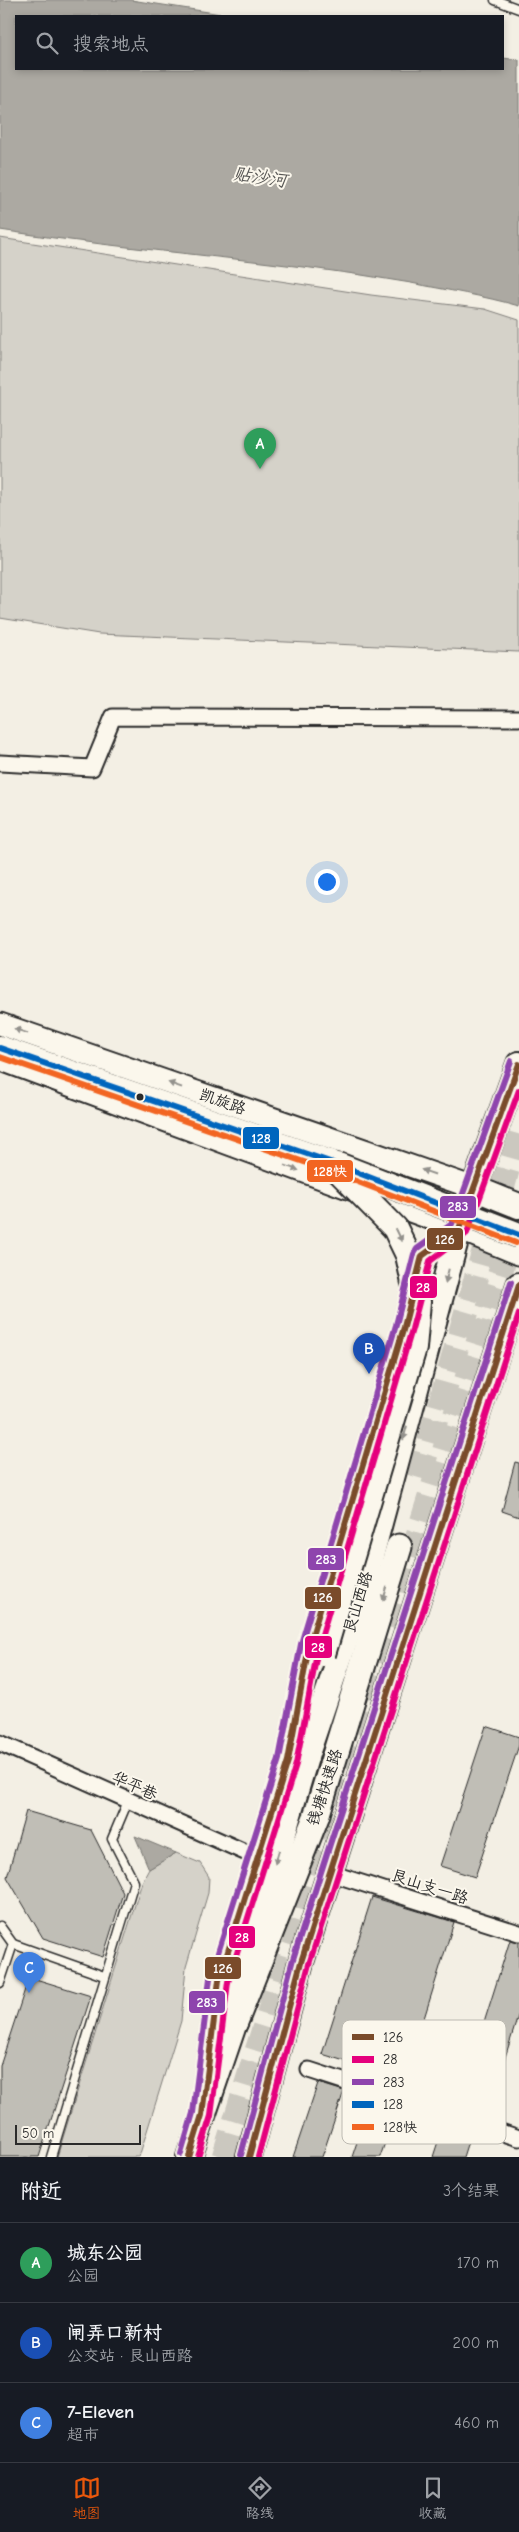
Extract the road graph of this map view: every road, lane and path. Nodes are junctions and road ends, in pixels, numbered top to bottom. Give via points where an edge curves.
1 (495, 0) edge
2 (519, 9) edge
3 (519, 718) edge
4 (0, 764) edge
5 (0, 1024) edge
6 (0, 1048) edge
7 (0, 1060) edge
8 (519, 1064) edge
9 (330, 1162) junction
10 (474, 1188) junction
11 (519, 1206) edge
12 (459, 1229) junction
13 (519, 1236) edge
14 (519, 1254) edge
15 (519, 1285) edge
16 (399, 1547) dead end
17 (0, 1743) edge
18 (307, 1754) junction
19 (128, 1801) junction
20 (256, 1857) junction
21 (330, 1873) junction
22 (0, 1926) edge
23 (519, 1933) edge
24 (13, 1944) junction
25 (104, 1976) junction
26 (0, 1983) edge
27 (235, 2022) junction
28 (309, 2070) dead end
29 (342, 2081) edge
30 (202, 2115) junction
31 (260, 2121) junction
32 (506, 2134) edge
33 (519, 2138) edge
34 (51, 2157) edge
35 (189, 2157) edge
36 (249, 2157) edge
37 (262, 2157) edge

1 - 2 lane
3 - 4 street via 113,717 92,768
10 -> 5 main road, 凯旋路
6 - 9 main road
7 -> 12 main road
8 - 10 main road, 艮山西路
9 - 13 main road, bridge
9 -> 18 main road, bridge via 396,1228 408,1255 418,1302 414,1348 323,1654
10 - 11 main road
10 - 12 main road, 艮山西路
12 - 14 main road
12 -> 18 main road, 艮山西路 via 360,1597
12 - 20 street, 艮山西路 via 422,1256 309,1646 288,1761
15 - 21 main road
16 -> 27 highway, 钱塘快速路 via 316,1817
17 - 19 street, 华平巷
18 -> 27 main road, 艮山西路 via 252,1939
19 - 20 street, 华平巷
19 - 25 lane via 112,1839 134,1882
20 - 30 street, 艮山西路 via 219,1980
21 - 23 street, 艮山支一路
21 - 31 main road via 301,1962
22 - 24 lane
24 - 25 lane
24 - 26 lane
25 - 34 lane
27 - 30 main road, 艮山西路
28 - 29 street
30 - 35 main road, 艮山西路
31 - 36 main road
31 - 37 street
32 - 33 street

